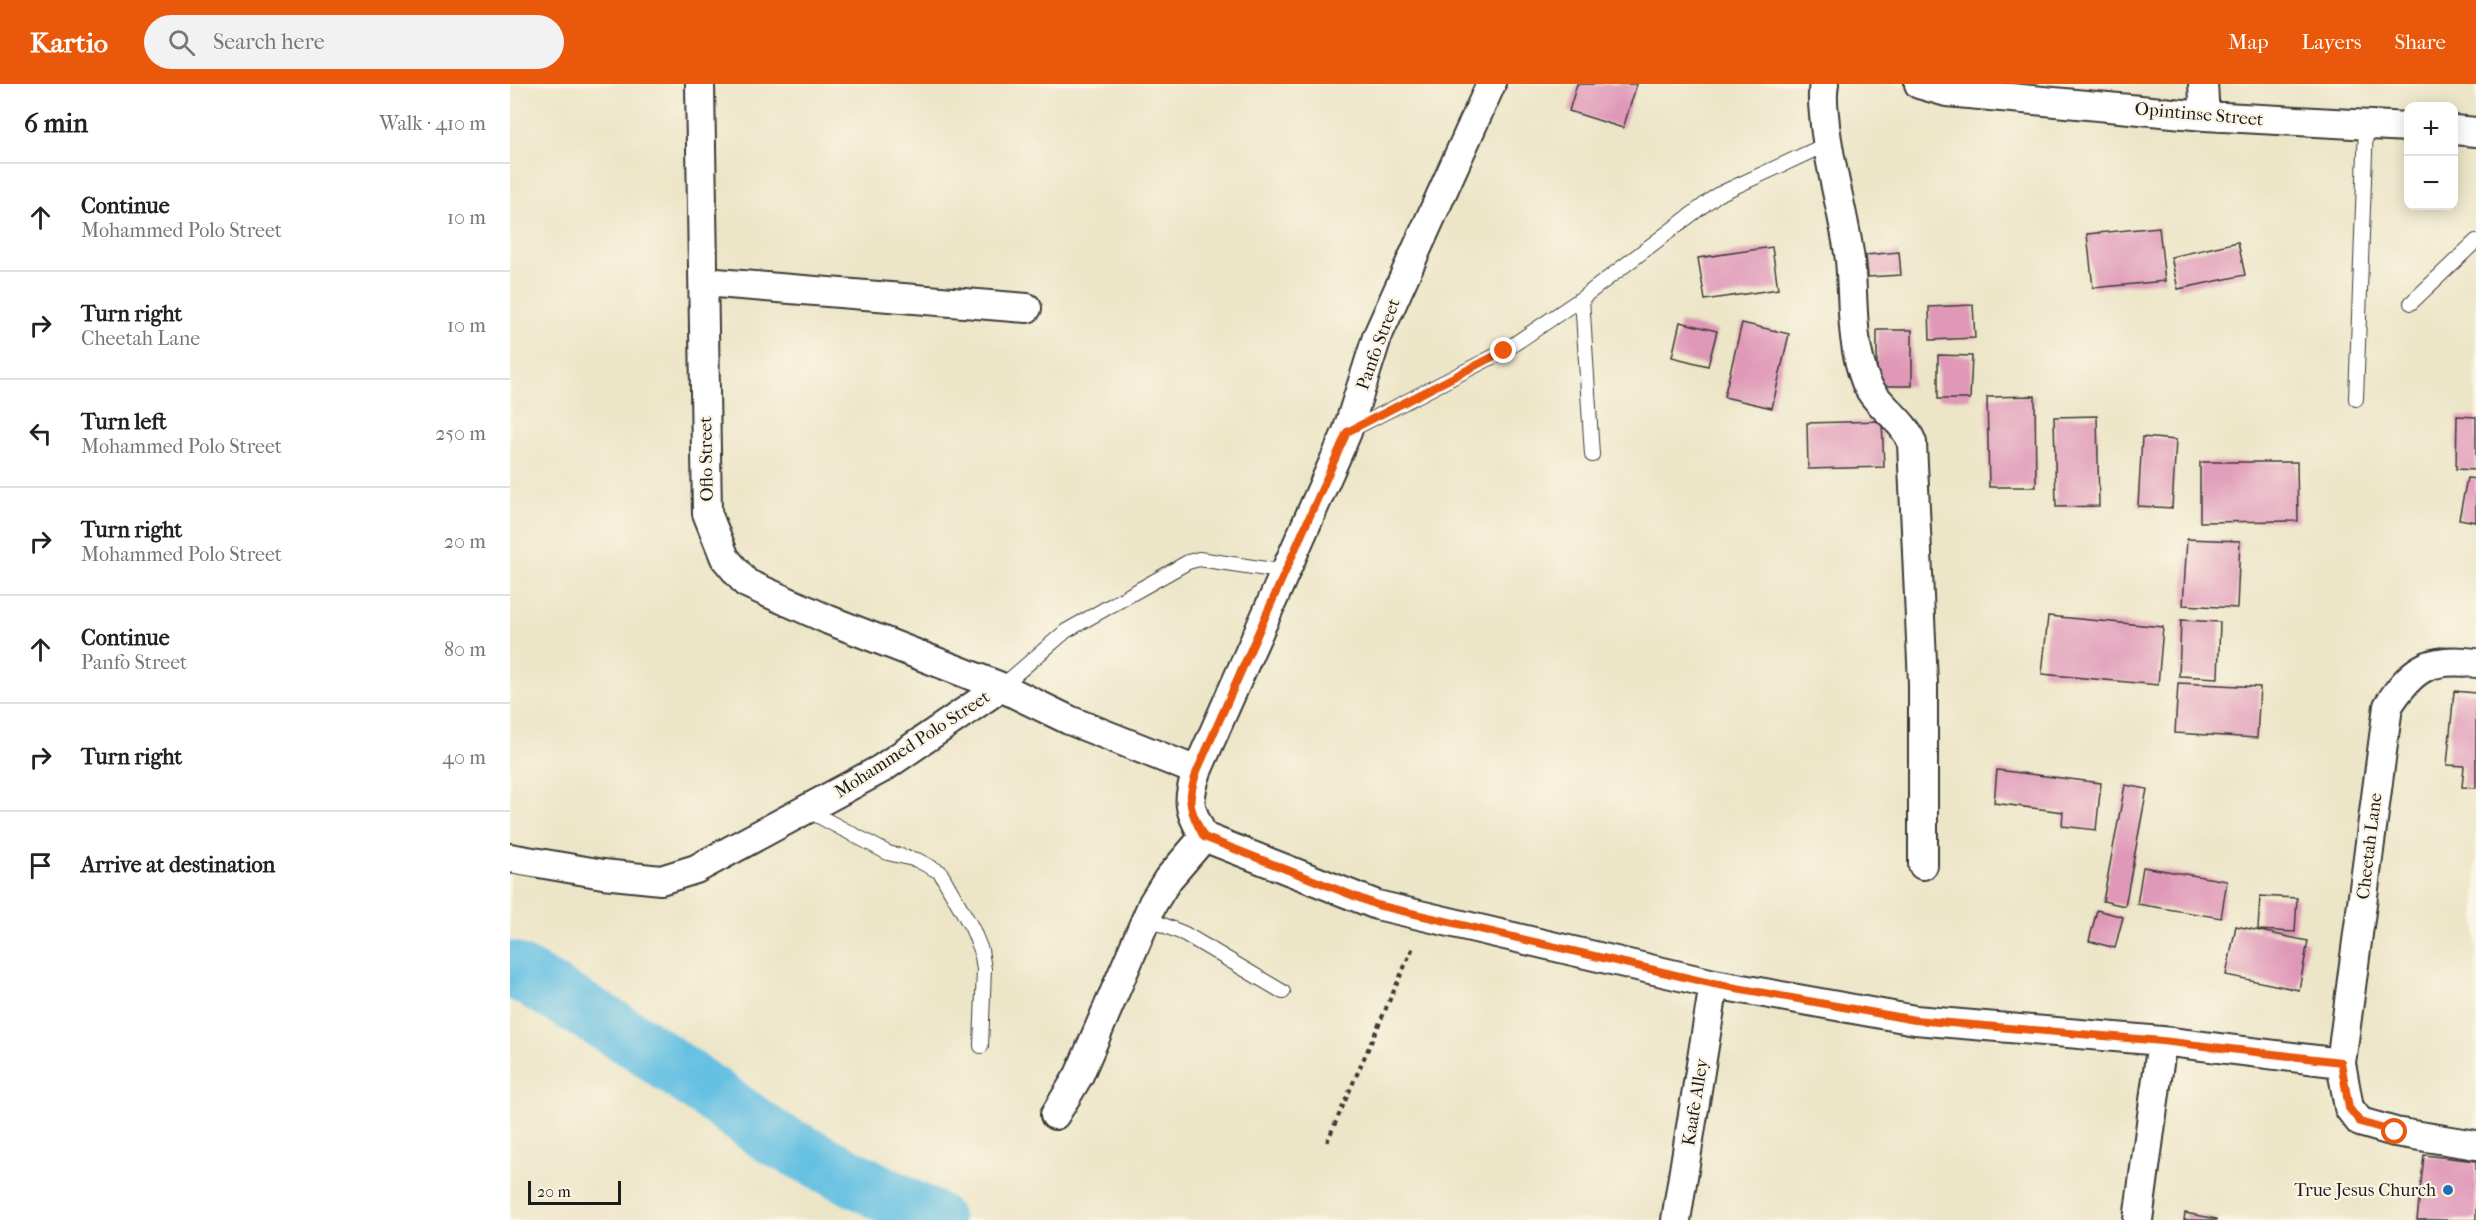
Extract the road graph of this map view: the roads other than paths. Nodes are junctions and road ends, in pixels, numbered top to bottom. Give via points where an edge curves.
1 (700, 84) edge
2 (1491, 84) edge
3 (1824, 84) edge
4 (1919, 84) edge
5 (2203, 84) edge
6 (1947, 88) edge
7 (2205, 116) junction
8 (2366, 124) junction
9 (2404, 127) edge
10 (2458, 130) edge
11 (2476, 132) edge
12 (1827, 144) junction
13 (2476, 241) edge
14 (704, 282) junction
15 (1582, 298) junction
16 (2411, 303) dead end
17 (1027, 309) dead end
18 (2356, 399) dead end
19 (1347, 432) junction
20 (1592, 455) dead end
21 (1287, 572) junction
22 (2476, 663) edge
23 (1001, 687) junction
24 (1197, 771) junction
25 (807, 810) junction
26 (1204, 837) junction
27 (510, 858) edge
28 (1923, 866) dead end
29 (1146, 918) junction
30 (1714, 984) junction
31 (1283, 992) dead end
32 (2162, 1041) junction
33 (981, 1046) dead end
34 (2341, 1062) junction
35 (1055, 1115) dead end
36 (2476, 1145) edge
37 (1676, 1220) edge
38 (2138, 1220) edge

1 - 14 street, Oflo Street
2 - 19 street, Panfo Street via 1377,338
3 - 12 street
4 - 6 street, Opintinse Street
5 - 7 street
6 - 7 street, Opintinse Street
7 - 8 street, Opintinse Street
8 - 9 street, Opintinse Street
8 - 18 lane
10 - 11 street
12 - 15 lane via 1718,195
12 - 28 street via 1850,261 1851,311 1861,369 1872,394 1903,426 1912,443 1923,683
13 - 16 lane
14 - 17 street
14 - 23 street, Oflo Street via 707,513 725,558 746,583
15 - 19 lane via 1504,351
15 - 20 lane
19 - 21 street, Panfo Street
21 - 23 lane via 1199,560 1188,562 1066,631
21 - 24 street, Panfo Street
22 - 34 street, Cheetah Lane via 2450,659 2431,663 2413,675 2388,706
23 - 24 street, Mohammed Polo Street via 1079,724
23 - 25 street, Mohammed Polo Street via 881,769
24 - 26 street via 1189,796 1192,815
25 - 27 street, Mohammed Polo Street via 696,869 661,880
25 - 33 lane via 888,853 917,860 940,872 981,950
26 - 29 street via 1168,879
26 - 30 street via 1377,905
29 - 31 lane via 1185,934
29 - 35 street via 1079,1075
30 - 32 street via 1915,1020
30 - 37 street, Kaafe Alley
32 - 34 street
32 - 38 street
34 - 36 street, Cheetah Lane via 2349,1108 2360,1122 2395,1132

